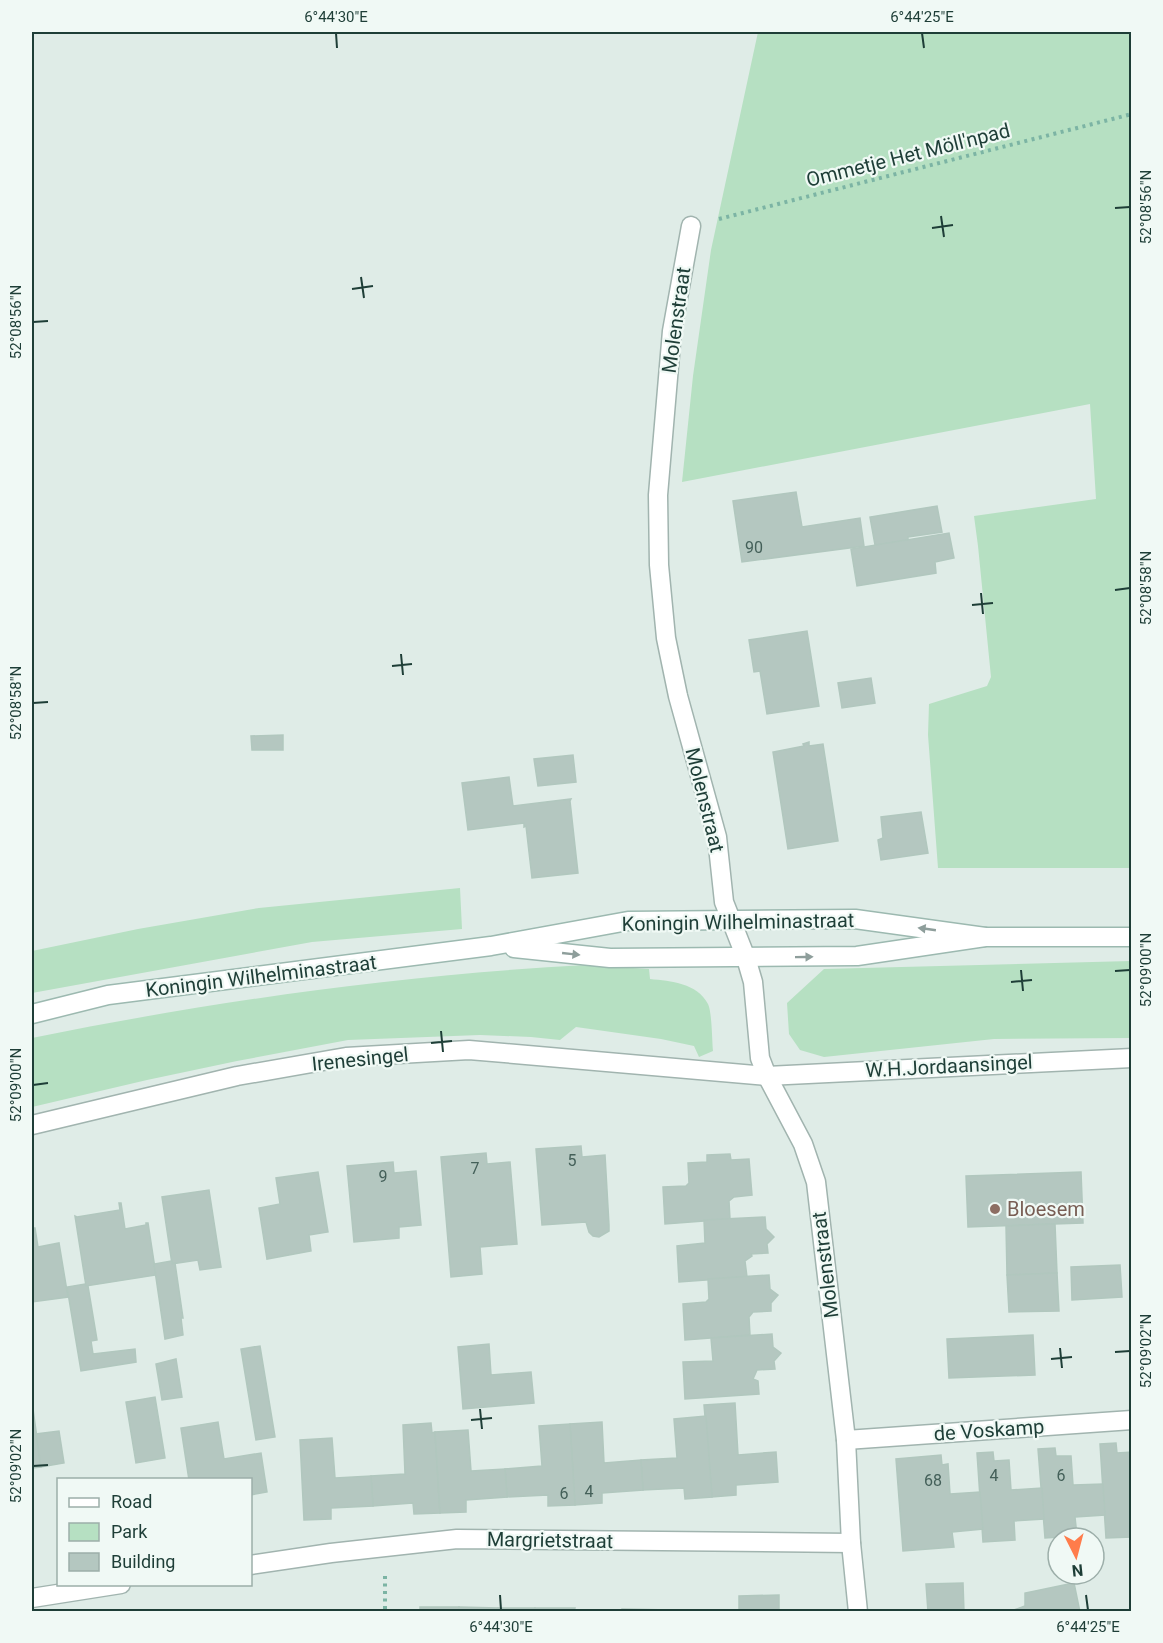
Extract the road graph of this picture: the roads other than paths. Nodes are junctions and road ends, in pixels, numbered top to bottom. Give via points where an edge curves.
1 (691, 226) road end
2 (731, 920) junction
3 (985, 937) junction
4 (1131, 937) edge
5 (491, 946) junction
6 (746, 958) junction
7 (32, 1014) edge
8 (1131, 1058) edge
9 (767, 1076) junction
10 (32, 1125) edge
11 (1131, 1420) edge
12 (846, 1440) junction
13 (851, 1543) junction
14 (252, 1565) edge
15 (108, 1586) edge
16 (32, 1598) edge
17 (858, 1611) edge

1 - 2 street, Molenstraat via 672,331 658,495 659,565 666,638 717,837 724,902
3 -> 2 street, Koningin Wilhelminastraat via 855,919
2 - 5 street, Koningin Wilhelminastraat via 628,921
2 - 6 street, Molenstraat
3 - 4 street, Koningin Wilhelminastraat
6 -> 3 street, Koningin Wilhelminastraat via 857,956
5 -> 6 street, Koningin Wilhelminastraat via 610,958
5 - 7 street, Koningin Wilhelminastraat via 108,995
6 - 9 street, Molenstraat via 753,982 760,1058
8 - 9 street, W.H.Jordaansingel
9 - 10 street, Irenesingel via 469,1050 358,1056 237,1076
9 - 12 street, Molenstraat via 803,1144 816,1182
11 - 12 street, de Voskamp
12 - 13 street, Molenstraat
13 - 14 street, Margrietstraat via 457,1539
13 - 17 street, Molenstraat
15 - 16 street

